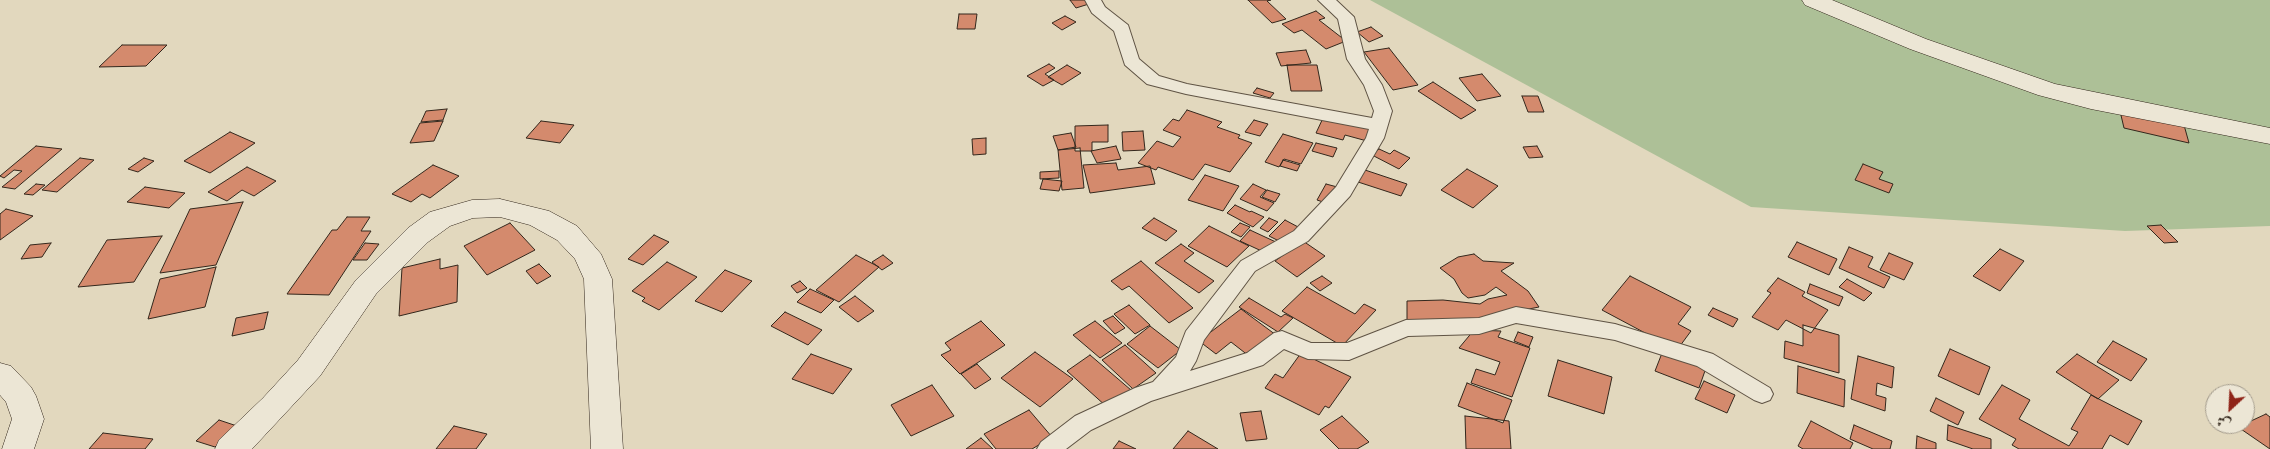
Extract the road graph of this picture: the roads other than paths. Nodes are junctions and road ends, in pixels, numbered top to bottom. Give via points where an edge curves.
1 (1092, 0) edge
2 (1326, 0) edge
3 (1813, 0) edge
4 (1378, 126) junction
5 (2270, 136) edge
6 (0, 375) edge
7 (1160, 388) junction
8 (1762, 394) dead end
9 (18, 449) edge
10 (231, 449) edge
11 (607, 449) edge
12 (1048, 449) edge

1 - 4 street via 1098,10 1122,29 1131,61 1153,80
2 - 4 street via 1346,17 1356,59 1373,85 1383,111
3 - 5 main road via 1918,44 2047,90
4 - 7 street via 1375,138 1344,191 1301,236 1248,266 1194,337 1185,361
6 - 9 main road via 20,396 28,419
7 - 8 street via 1255,359 1282,339 1308,351 1350,352 1406,328 1478,326 1516,315 1615,332 1705,360
7 - 12 street via 1083,423
10 - 11 main road via 304,374 366,287 418,235 440,219 472,209 500,208 539,218 567,233 587,254 595,270

